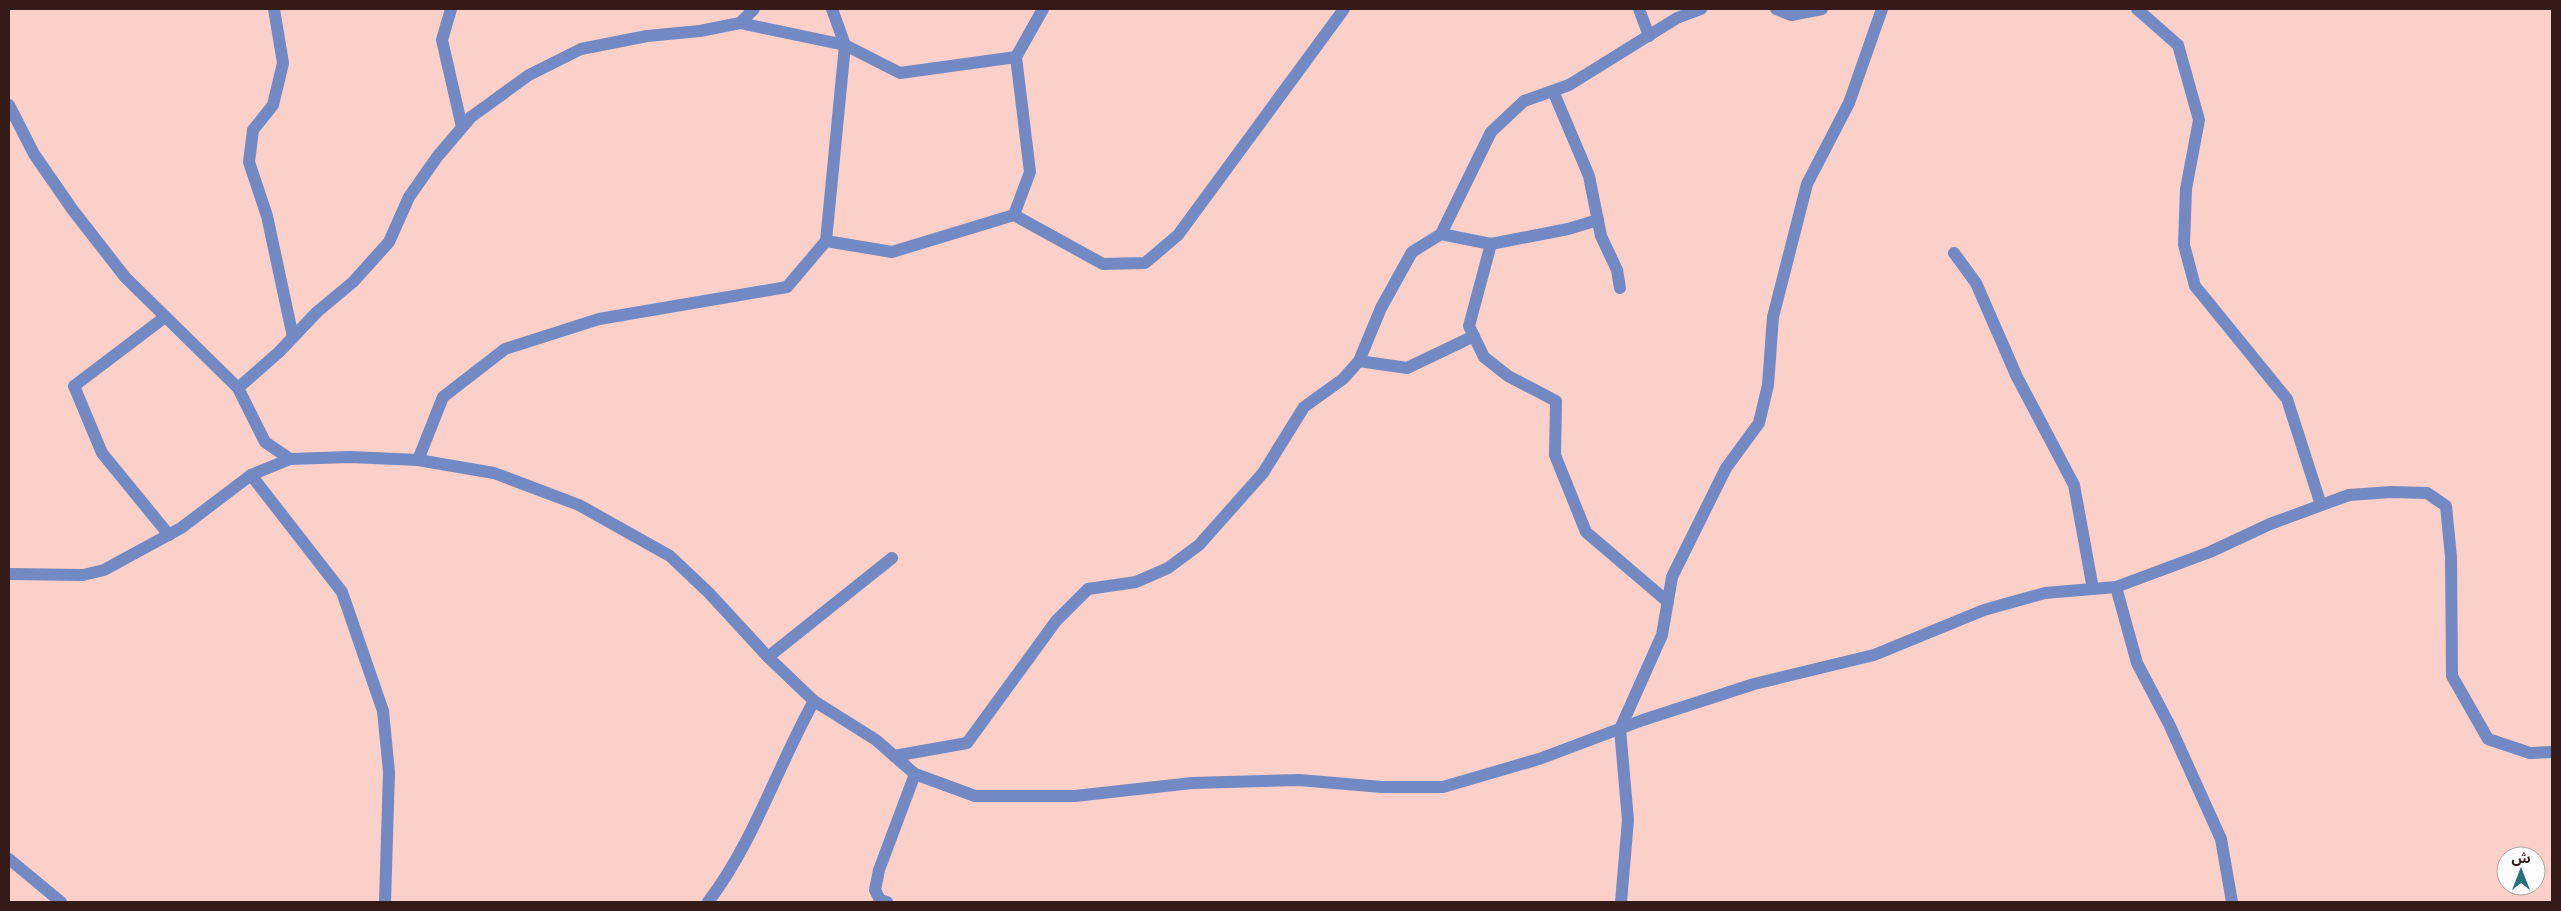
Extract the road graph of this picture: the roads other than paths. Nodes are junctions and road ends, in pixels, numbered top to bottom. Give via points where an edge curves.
1 (274, 9) edge
2 (451, 9) edge
3 (754, 9) edge
4 (832, 9) edge
5 (1043, 9) edge
6 (1344, 9) edge
7 (1639, 9) edge
8 (1701, 9) edge
9 (1776, 9) edge
10 (1822, 9) edge
11 (1882, 9) edge
12 (2137, 9) edge
13 (740, 23) junction
14 (1649, 36) junction
15 (844, 45) junction
16 (1016, 57) junction
17 (1553, 91) junction
18 (9, 105) edge
19 (462, 127) junction
20 (1014, 215) junction
21 (1598, 220) junction
22 (1441, 234) junction
23 (826, 241) junction
24 (1491, 244) junction
25 (1954, 253) dead end
26 (1620, 288) dead end
27 (165, 317) junction
28 (1474, 336) junction
29 (293, 337) junction
30 (1359, 361) junction
31 (238, 388) junction
32 (290, 459) junction
33 (418, 460) junction
34 (251, 475) junction
35 (2321, 505) junction
36 (169, 535) junction
37 (892, 558) dead end
38 (9, 574) edge
39 (2116, 587) junction
40 (2093, 589) junction
41 (1668, 602) junction
42 (768, 657) junction
43 (814, 701) junction
44 (1620, 729) junction
45 (2552, 752) edge
46 (894, 756) junction
47 (915, 774) junction
48 (9, 859) edge
49 (46, 896) edge
50 (61, 902) edge
51 (385, 902) edge
52 (708, 902) edge
53 (887, 902) edge
54 (1621, 902) edge
55 (2232, 902) edge

1 - 29 street via 283,63 273,105 253,130 249,162 267,216
2 - 19 street via 442,40
3 - 13 street
4 - 15 street
5 - 16 street
6 - 20 street via 1178,235 1145,263 1103,264
7 - 14 street
8 - 14 street via 1677,18
9 - 10 street via 1791,15
11 - 41 street via 1849,103 1807,184 1773,317 1768,384 1759,423 1722,476 1672,577
12 - 35 street via 2178,45 2198,120 2186,189 2184,245 2194,286 2287,399
13 - 15 street
13 - 19 street via 581,49 528,75
14 - 17 street via 1569,85
15 - 16 street via 900,73
15 - 23 street
16 - 20 street via 1030,172
17 - 21 street via 1589,176
17 - 22 street via 1524,101 1491,132
18 - 27 street via 34,154 72,209 125,277
19 - 29 street via 409,197 388,242 353,282
20 - 23 street via 892,252
21 - 24 street
21 - 26 street via 1601,236 1617,270
22 - 24 street
22 - 30 street via 1412,252 1381,308
23 - 33 street via 787,287 599,319 505,349 443,397
24 - 28 street via 1469,326
25 - 40 street via 1976,283 2017,377 2074,486
27 - 31 street
27 - 36 street via 74,386 102,454
28 - 30 street via 1407,368
28 - 41 street via 1484,357 1508,376 1556,401 1555,455 1586,532
29 - 31 street
30 - 46 street via 1343,379 1304,407 1263,472 1199,545 1168,568 1136,582 1088,590 1081,596 1056,621 967,743
31 - 32 street via 265,442
32 - 33 street
32 - 34 street
33 - 42 street via 494,473 579,504 670,556
34 - 36 street
34 - 51 street via 342,592 383,711 388,772
35 - 39 street
35 - 45 street via 2348,495 2391,492 2427,494 2446,506 2451,558 2452,676 2488,739 2530,753
36 - 38 street via 104,570 82,575
37 - 42 street
39 - 40 street
39 - 55 street via 2137,663 2169,724 2221,839
40 - 44 street via 2045,592 1984,610 1874,655 1754,684
41 - 44 street via 1662,635
42 - 43 street
43 - 46 street via 876,740
43 - 52 street via 792,740 731,873
44 - 47 street via 1539,759 1442,787 1382,787 1299,780 1192,783 1075,796 976,796
44 - 54 street via 1628,820
46 - 47 street
47 - 53 street via 879,870 875,890 880,900
48 - 49 street
49 - 50 street

